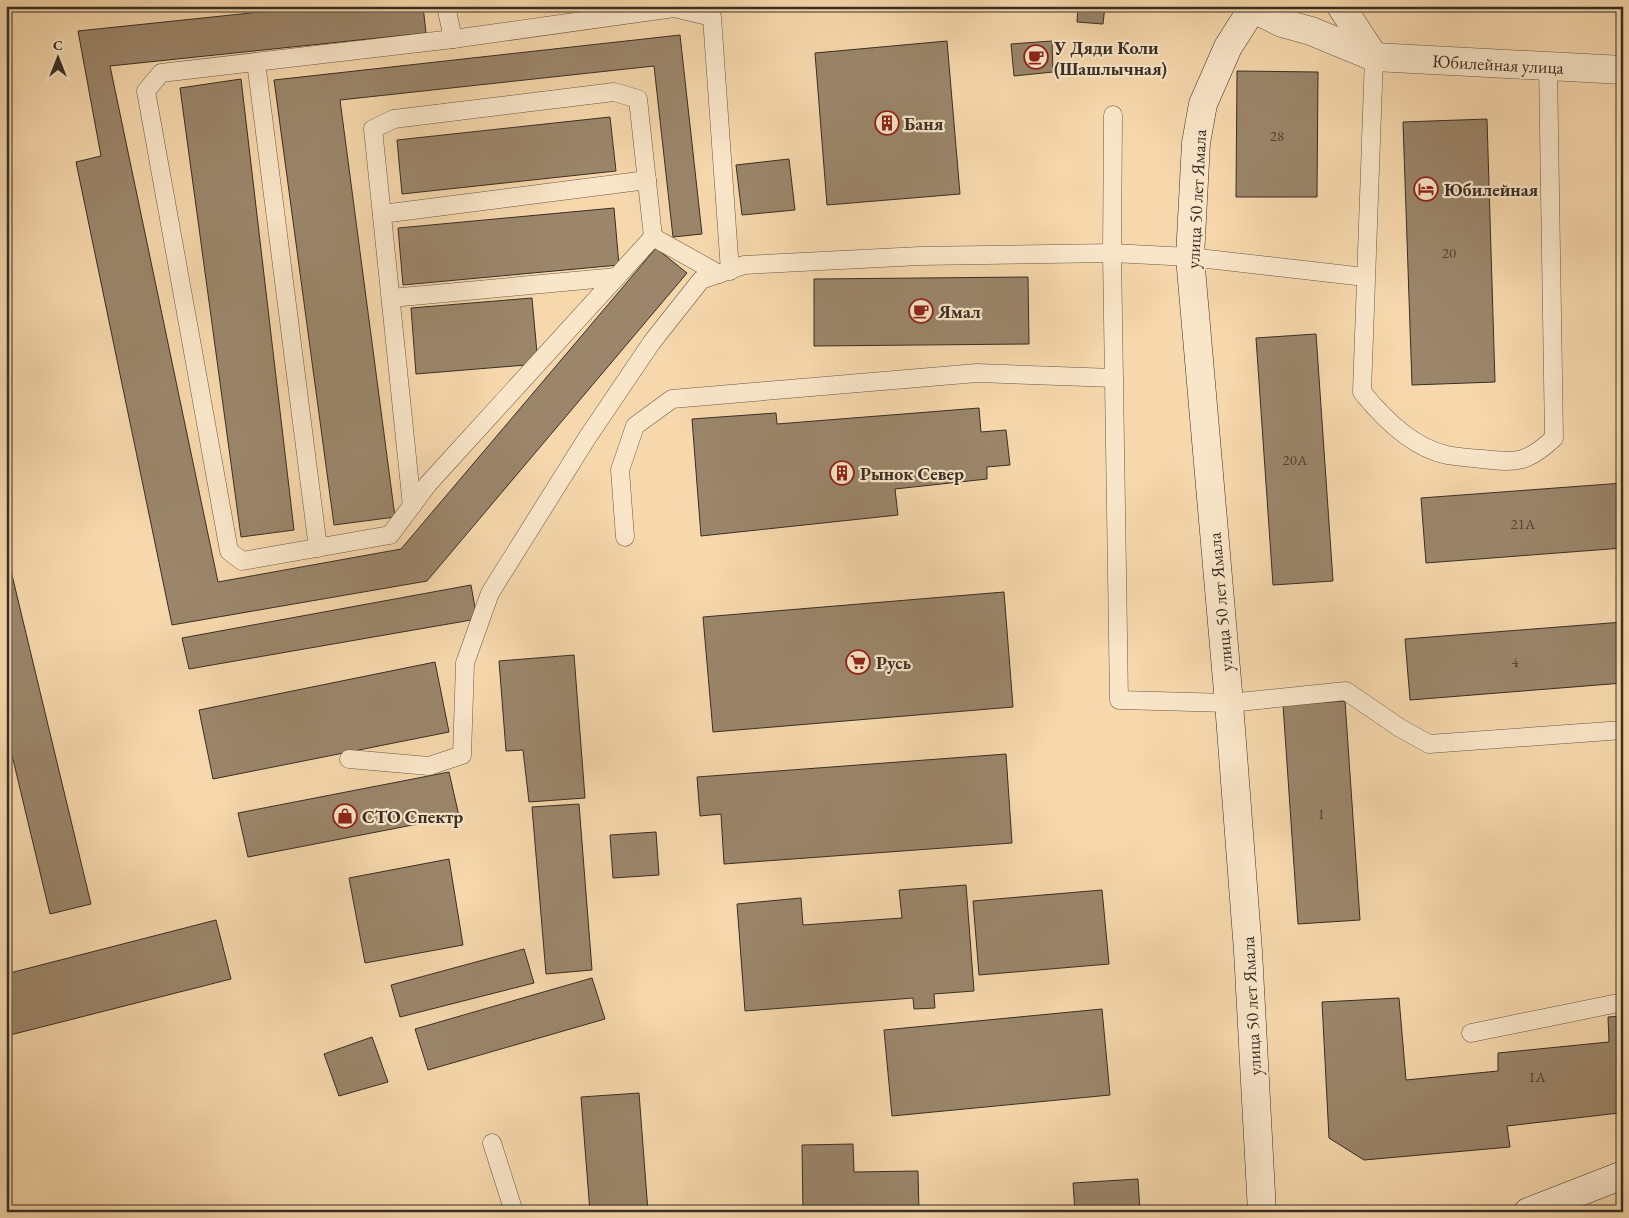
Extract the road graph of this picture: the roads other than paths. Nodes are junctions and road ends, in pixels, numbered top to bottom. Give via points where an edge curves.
1 (446, 6) edge
2 (1341, 6) edge
3 (1253, 7) edge
4 (453, 39) junction
5 (1374, 57) junction
6 (256, 62) junction
7 (1548, 67) junction
8 (1623, 70) edge
9 (1113, 115) dead end
10 (647, 180) junction
11 (382, 214) junction
12 (653, 237) junction
13 (1112, 253) junction
14 (1190, 257) junction
15 (724, 273) junction
16 (617, 277) junction
17 (1365, 277) junction
18 (390, 298) junction
19 (1114, 378) junction
20 (412, 506) junction
21 (625, 537) dead end
22 (318, 548) junction
23 (1229, 703) junction
24 (1623, 730) edge
25 (349, 759) dead end
26 (1623, 1002) edge
27 (1472, 1033) dead end
28 (492, 1143) dead end
29 (1623, 1175) edge
30 (514, 1212) edge
31 (1262, 1212) edge
32 (1528, 1212) edge

1 - 4 lane
2 - 5 street
3 - 5 street, Юбилейная улица via 1282,23 1311,31
3 - 14 street, улица 50 лет Ямала via 1228,46 1203,104 1196,143
4 - 6 lane
4 - 15 lane via 674,8 712,17
5 - 7 street, Юбилейная улица
5 - 17 lane
6 - 22 lane
6 - 22 lane via 161,73 146,91 229,550 242,561
7 - 8 street, Юбилейная улица
7 - 17 lane via 1554,438 1538,453 1513,463 1446,455 1416,442 1380,414 1362,392
9 - 13 lane
10 - 11 lane
10 - 11 lane via 638,99 614,92 394,119 373,129
10 - 12 lane
11 - 18 lane
12 - 15 lane
12 - 16 lane
13 - 14 lane
13 - 15 lane via 920,256 744,265
13 - 19 lane
14 - 17 lane
14 - 23 street, улица 50 лет Ямала
15 - 25 lane via 701,280 652,342 587,438 490,593 465,663 462,754 429,766
16 - 18 lane
16 - 20 lane via 428,484
18 - 20 lane
19 - 21 lane via 977,373 672,399 635,426 620,470
19 - 23 lane via 1119,700
20 - 22 lane via 390,535
23 - 24 lane via 1346,692 1429,744
23 - 31 street, улица 50 лет Ямала via 1248,951
26 - 27 lane
28 - 30 lane
29 - 32 street

